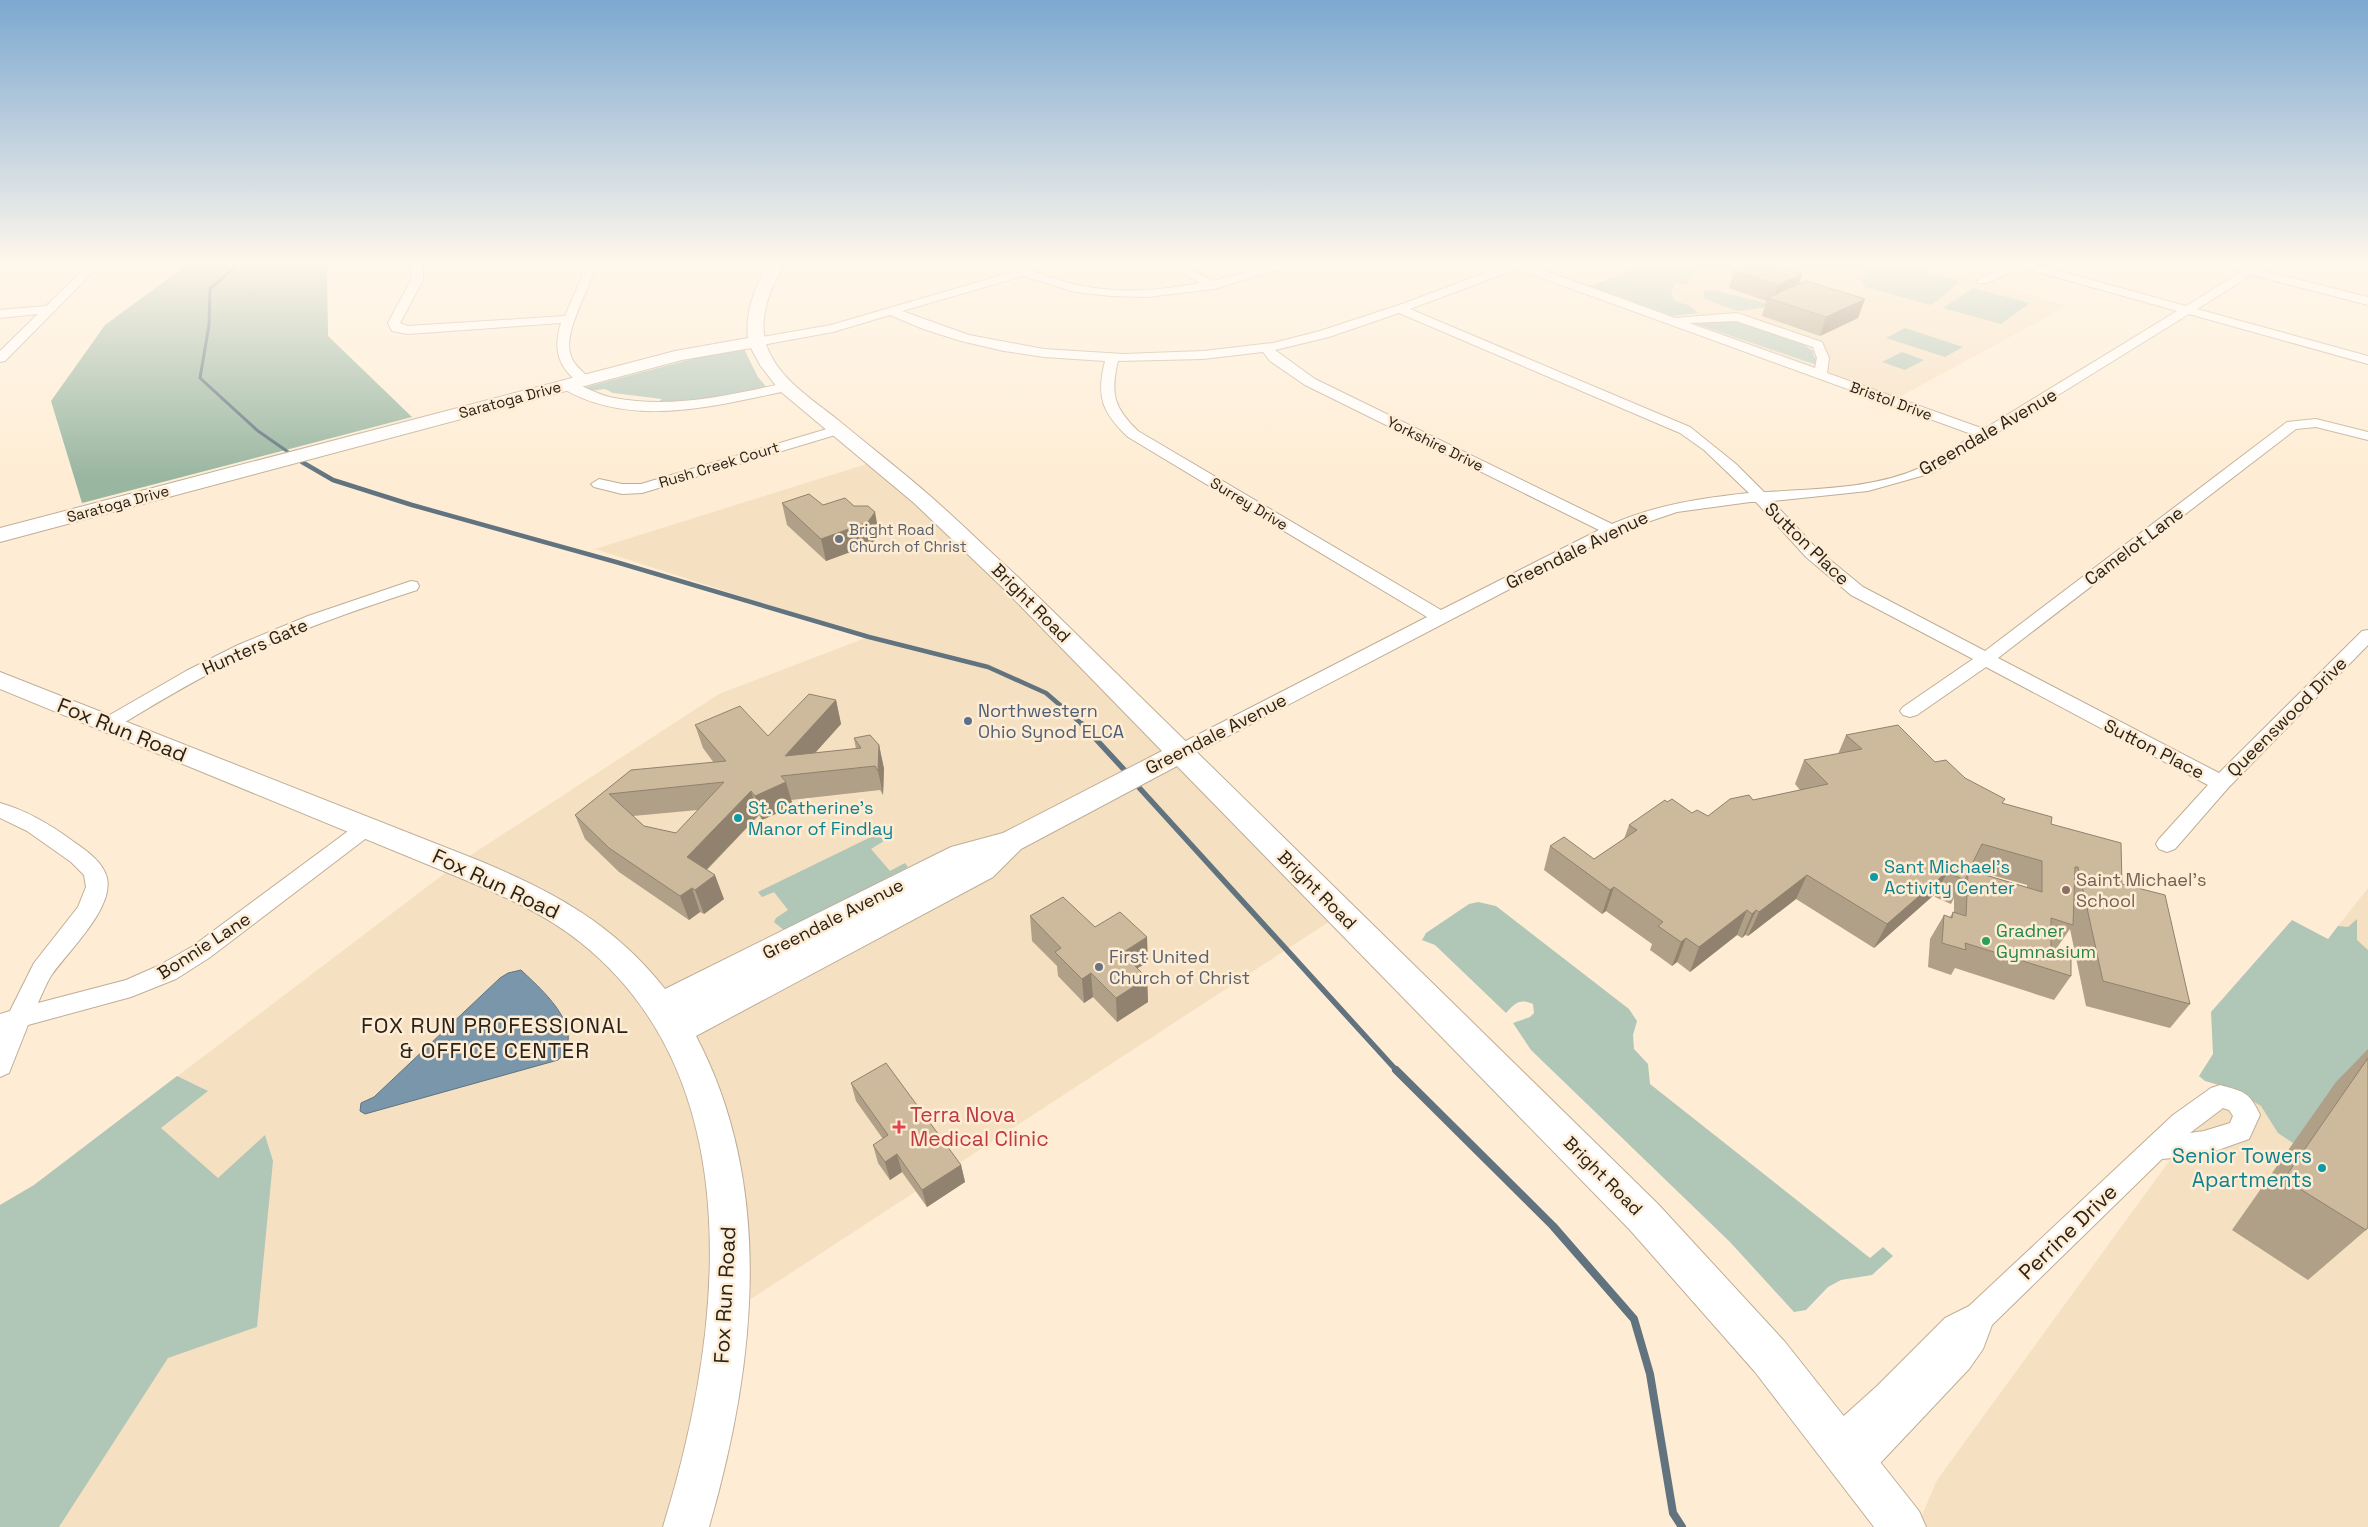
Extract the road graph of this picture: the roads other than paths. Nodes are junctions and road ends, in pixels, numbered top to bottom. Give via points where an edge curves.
1 (23, 335) edge
2 (565, 335) edge
3 (758, 335) edge
4 (798, 335) edge
5 (958, 335) edge
6 (1318, 335) edge
7 (1461, 335) edge
8 (1710, 335) edge
9 (1790, 335) edge
10 (2147, 335) edge
11 (2278, 335) edge
12 (757, 342) junction
13 (1266, 348) junction
14 (0, 358) edge
15 (1112, 358) junction
16 (2368, 360) edge
17 (1820, 375) junction
18 (576, 383) junction
19 (786, 387) junction
20 (837, 430) junction
21 (1987, 435) junction
22 (2368, 436) edge
23 (599, 484) dead end
24 (1760, 499) junction
25 (1612, 530) junction
26 (0, 535) edge
27 (411, 586) dead end
28 (1441, 618) junction
29 (2368, 635) edge
30 (1984, 660) junction
31 (1, 681) edge
32 (1910, 711) dead end
33 (108, 724) junction
34 (1165, 760) junction
35 (2221, 783) junction
36 (0, 810) edge
37 (366, 828) junction
38 (2167, 844) dead end
39 (668, 1019) junction
40 (9, 1021) edge
41 (0, 1066) edge
42 (2156, 1148) dead end
43 (1847, 1453) junction
44 (686, 1527) edge
45 (1904, 1527) edge

1 - 14 street
2 - 18 street via 562,348
3 - 12 street
4 - 12 street, Saratoga Drive
5 - 15 street via 1049,354
6 - 13 street
7 - 24 street, Sutton Place via 1685,430 1725,461
8 - 17 street, Bristol Drive
9 - 17 street via 1818,345 1824,358
10 - 21 street, Greendale Avenue
11 - 16 street
12 - 18 street, Saratoga Drive via 689,353
12 - 19 street, Bright Road
13 - 15 street via 1192,356
13 - 25 street, Yorkshire Drive via 1310,382
15 - 28 street, Surrey Drive via 1106,380 1110,410 1133,434
17 - 21 street, Bristol Drive
18 - 19 street via 588,396 637,406 665,407 695,406
18 - 26 street, Saratoga Drive
19 - 20 street, Bright Road
20 - 23 street, Rush Creek Court via 642,488 622,489
20 - 34 street, Bright Road via 962,536
21 - 24 street, Greendale Avenue via 1938,465 1896,481 1852,490
22 - 30 street, Camelot Lane via 2316,423 2292,425
24 - 25 street, Greendale Avenue via 1681,506
24 - 30 street, Sutton Place via 1840,580 1884,608
25 - 28 street, Greendale Avenue
27 - 33 street, Hunters Gate via 270,638 190,677
28 - 34 street, Greendale Avenue
29 - 35 street, Queenswood Drive
30 - 32 street, Camelot Lane
30 - 35 street, Sutton Place
31 - 33 street, Fox Run Road
33 - 37 street, Fox Run Road
34 - 39 street, Greendale Avenue via 1011,842 982,869
34 - 43 street, Bright Road via 1644,1217 1770,1357
35 - 38 street, Queenswood Drive
36 - 40 street via 39,827 86,862 97,884 92,902
37 - 39 street, Fox Run Road via 534,898 572,920 606,946 637,977
37 - 40 street, Bonnie Lane via 208,947 168,972 131,988
39 - 44 street, Fox Run Road via 688,1054 706,1100 720,1152 729,1214 730,1266 725,1347 713,1425
40 - 41 street
42 - 43 street, Perrine Drive via 1980,1316 1972,1338 1958,1358
43 - 45 street, Bright Road

